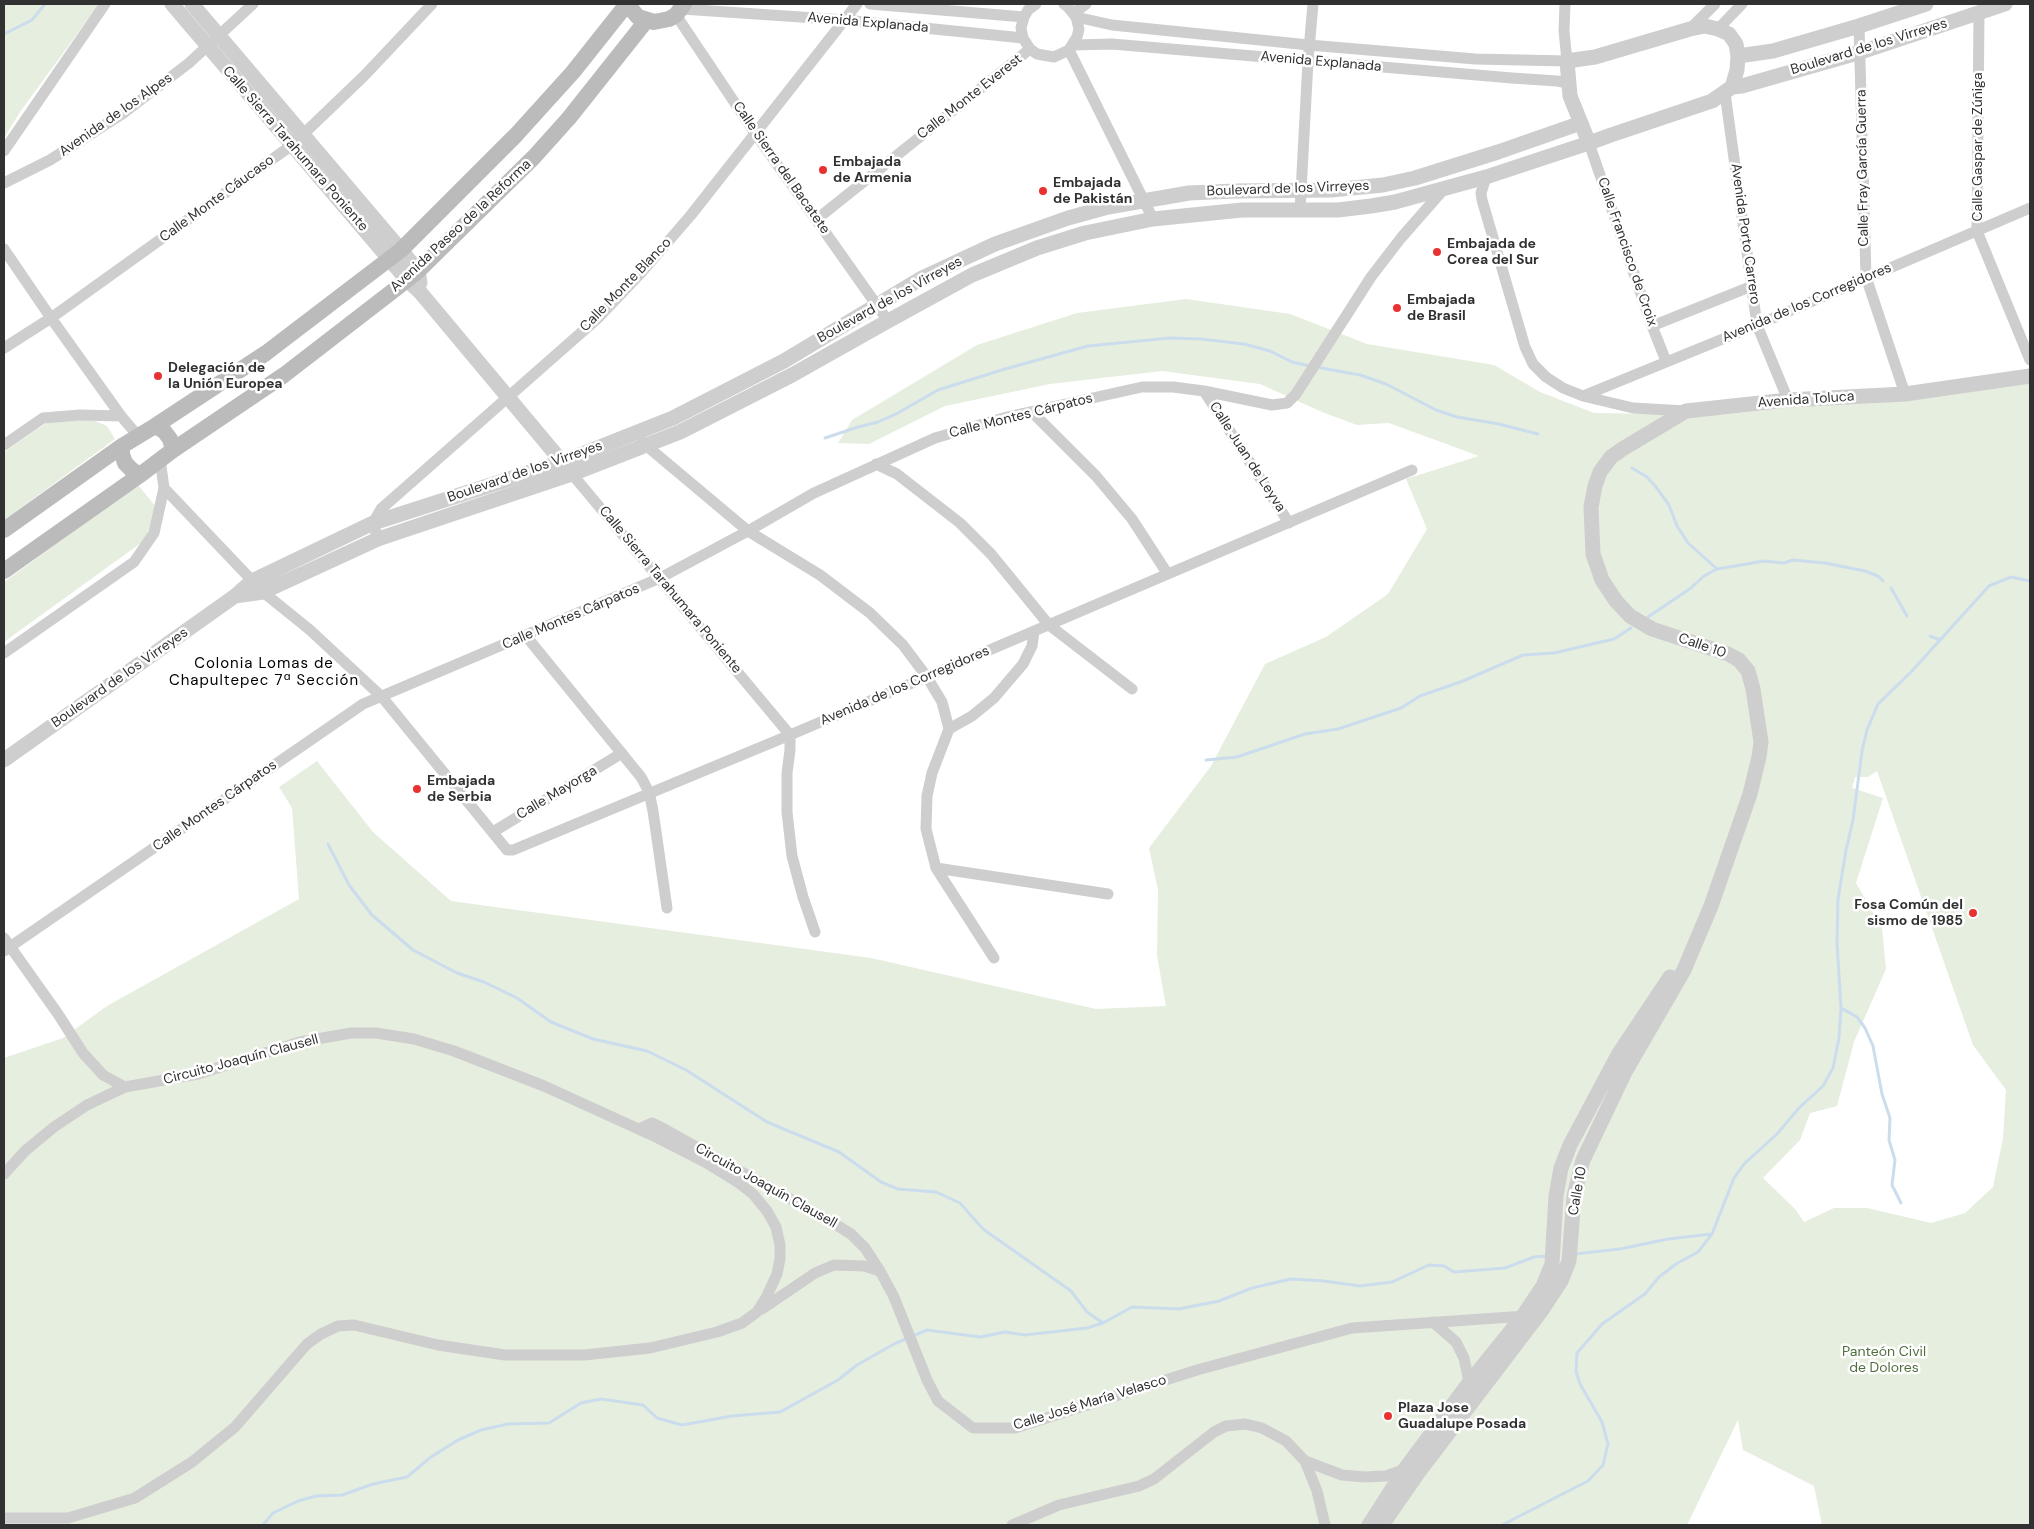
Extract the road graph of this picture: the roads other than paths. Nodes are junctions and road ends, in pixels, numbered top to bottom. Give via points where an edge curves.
1 (105, 4) edge
2 (172, 4) edge
3 (192, 4) edge
4 (253, 4) edge
5 (432, 4) edge
6 (627, 4) edge
7 (857, 4) edge
8 (870, 4) edge
9 (1036, 4) edge
10 (1064, 4) edge
11 (1086, 4) edge
12 (1314, 4) edge
13 (1565, 4) edge
14 (1715, 4) edge
15 (1742, 4) edge
16 (1926, 4) edge
17 (2006, 4) edge
18 (681, 9) edge
19 (1979, 13) junction
20 (1075, 15) junction
21 (1024, 17) junction
22 (845, 20) junction
23 (646, 21) junction
24 (1859, 26) junction
25 (1690, 29) junction
26 (1718, 29) junction
27 (220, 35) junction
28 (1023, 38) junction
29 (1309, 45) junction
30 (208, 46) junction
31 (1071, 48) junction
32 (1030, 49) junction
33 (1861, 52) junction
34 (1738, 56) junction
35 (1308, 61) junction
36 (1567, 61) junction
37 (1568, 83) junction
38 (1728, 90) junction
39 (1581, 123) junction
40 (755, 134) junction
41 (304, 135) junction
42 (1589, 143) junction
43 (292, 146) junction
44 (4, 151) edge
45 (1486, 177) junction
46 (4, 183) edge
47 (1444, 189) junction
48 (1300, 190) junction
49 (1145, 200) junction
50 (2030, 208) edge
51 (1300, 210) junction
52 (817, 219) junction
53 (1153, 219) junction
54 (1977, 231) junction
55 (4, 248) edge
56 (395, 254) junction
57 (412, 275) junction
58 (1866, 277) junction
59 (1752, 286) junction
60 (876, 304) junction
61 (50, 318) junction
62 (888, 320) junction
63 (1757, 325) junction
64 (1652, 326) junction
65 (4, 348) edge
66 (2030, 360) edge
67 (1666, 361) junction
68 (2030, 376) edge
69 (1204, 391) junction
70 (1905, 394) junction
71 (1583, 396) junction
72 (507, 398) junction
73 (1788, 400) junction
74 (1686, 411) junction
75 (1032, 412) junction
76 (122, 416) junction
77 (155, 426) junction
78 (634, 434) junction
79 (138, 436) junction
80 (4, 445) edge
81 (646, 445) junction
82 (122, 446) junction
83 (166, 455) junction
84 (562, 462) junction
85 (876, 464) junction
86 (1412, 470) dead end
87 (572, 474) junction
88 (140, 475) junction
89 (164, 488) junction
90 (374, 523) junction
91 (1290, 523) junction
92 (4, 530) edge
93 (748, 531) junction
94 (378, 539) junction
95 (4, 571) edge
96 (1167, 573) junction
97 (660, 578) junction
98 (257, 587) junction
99 (1049, 625) junction
100 (1034, 631) junction
101 (526, 636) junction
102 (4, 654) edge
103 (927, 677) junction
104 (1132, 689) dead end
105 (382, 697) junction
106 (949, 729) junction
107 (790, 735) junction
108 (622, 753) junction
109 (4, 760) edge
110 (649, 792) junction
111 (493, 832) junction
112 (936, 868) junction
113 (1108, 894) dead end
114 (667, 908) dead end
115 (815, 932) dead end
116 (6, 945) edge
117 (1693, 946) junction
118 (994, 958) dead end
119 (125, 1087) junction
120 (639, 1129) junction
121 (4, 1174) edge
122 (880, 1271) junction
123 (758, 1312) junction
124 (1531, 1315) junction
125 (1433, 1322) junction
126 (1469, 1383) junction
127 (1472, 1401) junction
128 (1305, 1461) junction
129 (1411, 1471) junction
130 (4, 1518) edge
131 (1012, 1525) edge
132 (1325, 1525) edge
133 (1369, 1525) edge
134 (1382, 1525) edge

1 - 44 street
2 - 30 street, Calle Sierra Tarahumara Poniente
3 - 27 street, Calle Sierra Tarahumara Poniente
4 - 27 street, Avenida de los Alpes
5 - 41 street, Calle Monte Cáucaso
6 - 23 main road
6 - 56 main road, Avenida Paseo de la Reforma via 573,72 516,135
7 - 22 street, Calle Monte Blanco
8 - 21 street, Avenida Explanada
9 - 21 street
10 - 20 street
11 - 20 street
12 - 29 street
13 - 36 street
14 - 25 street
15 - 26 street
16 - 24 street, Boulevard de los Virreyes
17 - 19 street, Boulevard de los Virreyes
18 - 22 street, Avenida Explanada
18 - 23 main road via 662,22
18 - 40 street, Calle Sierra del Bacatete
19 - 33 street, Boulevard de los Virreyes
19 - 54 street, Calle Gaspar de Zúñiga
20 - 29 street, Avenida Explanada via 1112,25
20 - 31 street via 1079,29
21 - 28 street
22 - 28 street, Avenida Explanada
22 - 40 street, Calle Monte Blanco
23 - 57 main road, Avenida Paseo de la Reforma via 534,157
24 - 33 street, Calle Fray García Guerra
24 - 34 street, Boulevard de los Virreyes via 1773,51
25 - 26 street via 1705,26
25 - 36 street via 1595,57
26 - 34 street via 1728,34 1736,44
27 - 30 street, Avenida de los Alpes
27 - 41 street, Calle Sierra Tarahumara Poniente
28 - 32 street
29 - 35 street
29 - 36 street, Avenida Explanada via 1475,59
30 - 43 street, Calle Sierra Tarahumara Poniente
30 - 46 street, Avenida de los Alpes via 125,112 50,160
31 - 32 street, Avenida Explanada via 1054,57 1045,57
31 - 35 street, Avenida Explanada via 1112,44
31 - 49 street
32 - 52 street, Calle Monte Everest
33 - 38 street, Boulevard de los Virreyes
33 - 58 street, Calle Fray García Guerra
34 - 38 street via 1737,70
35 - 37 street, Avenida Explanada
35 - 48 street
36 - 37 street
37 - 39 street
38 - 42 street, Boulevard de los Virreyes via 1712,102
38 - 59 street, Avenida Porto Carrero
39 - 42 street
39 - 48 street, Boulevard de los Virreyes via 1415,178 1364,188
40 - 52 street, Calle Sierra del Bacatete
40 - 72 street, Calle Monte Blanco via 641,273 599,316
41 - 43 street, Calle Monte Cáucaso
41 - 56 street, Calle Sierra Tarahumara Poniente
42 - 45 street, Boulevard de los Virreyes
42 - 64 street, Calle Francisco de Croix
43 - 56 street, Calle Sierra Tarahumara Poniente
43 - 61 street, Calle Monte Cáucaso
45 - 47 street, Boulevard de los Virreyes
45 - 71 street, Avenida Toluca via 1482,200 1532,364 1546,377
47 - 51 street, Boulevard de los Virreyes via 1371,206
47 - 69 street, Calle Montes Cárpatos via 1371,277 1287,403 1272,405
48 - 49 street, Boulevard de los Virreyes via 1189,193
48 - 51 street
49 - 53 street
49 - 60 street, Boulevard de los Virreyes via 1068,218 995,244 922,278
50 - 54 street, Avenida de los Corregidores
51 - 53 street, Boulevard de los Virreyes via 1242,210
52 - 60 street, Calle Sierra del Bacatete
53 - 62 street, Boulevard de los Virreyes via 1085,233 1028,252 972,275
54 - 58 street, Avenida de los Corregidores
54 - 66 street, Calle Gaspar de Zúñiga
55 - 61 street
56 - 57 street, Calle Sierra Tarahumara Poniente
56 - 77 main road, Avenida Paseo de la Reforma via 266,353
57 - 72 street, Calle Sierra Tarahumara Poniente via 420,292
57 - 83 main road, Avenida Paseo de la Reforma via 284,375
58 - 63 street, Avenida de los Corregidores
58 - 70 street, Calle Fray García Guerra
59 - 63 street, Avenida Porto Carrero
59 - 64 street
60 - 62 street, Calle Sierra del Bacatete
60 - 78 street, Boulevard de los Virreyes via 784,360 673,418
61 - 65 street, Calle Monte Cáucaso
61 - 76 street
62 - 81 street, Boulevard de los Virreyes via 792,375 680,432
63 - 67 street, Avenida de los Corregidores
63 - 73 street, Avenida Porto Carrero
64 - 67 street, Calle Francisco de Croix
67 - 71 street, Avenida de los Corregidores
68 - 70 street, Avenida Toluca
69 - 75 street, Calle Montes Cárpatos via 1142,388
69 - 91 street, Calle Juan de Leyva
70 - 73 street, Avenida Toluca
71 - 74 street, Avenida Toluca via 1633,408
72 - 84 street, Calle Sierra Tarahumara Poniente
72 - 90 street, Calle Monte Blanco via 381,510
73 - 74 street, Avenida Toluca
74 - 117 street, Calle 10 via 1611,458 1600,472 1591,507 1593,554 1602,580 1616,601 1630,616 1652,629 1739,660 1748,671 1753,689 1761,742 1759,757 1718,888
75 - 85 street, Calle Montes Cárpatos via 935,438
75 - 96 street via 1096,476 1126,512
76 - 79 street
76 - 80 street via 43,418
77 - 79 main road
77 - 83 main road via 170,439
78 - 81 street
78 - 84 street, Boulevard de los Virreyes
79 - 82 main road
81 - 87 street, Boulevard de los Virreyes
81 - 93 street
82 - 88 main road via 125,463
82 - 92 main road
83 - 88 main road
83 - 89 street
84 - 87 street, Calle Sierra Tarahumara Poniente
84 - 90 street, Boulevard de los Virreyes
85 - 93 street, Calle Montes Cárpatos via 814,493
85 - 99 street via 897,474 960,523 991,554
86 - 91 street, Avenida de los Corregidores
87 - 94 street, Boulevard de los Virreyes
87 - 97 street, Calle Sierra Tarahumara Poniente
88 - 95 main road
89 - 98 street
89 - 102 street via 154,533 134,562
90 - 94 street
90 - 98 street, Boulevard de los Virreyes
91 - 96 street, Avenida de los Corregidores
93 - 97 street, Calle Montes Cárpatos
93 - 103 street via 820,575 870,613 904,646
94 - 98 street, Boulevard de los Virreyes
96 - 99 street, Avenida de los Corregidores
97 - 101 street, Calle Montes Cárpatos
97 - 107 street, Calle Sierra Tarahumara Poniente
98 - 105 street via 310,630
98 - 109 street, Boulevard de los Virreyes via 235,596
99 - 100 street, Avenida de los Corregidores
99 - 104 street
100 - 103 street, Avenida de los Corregidores
100 - 106 street via 1024,664 994,698
101 - 105 street, Calle Montes Cárpatos
101 - 108 street
103 - 106 street via 942,702
103 - 107 street, Avenida de los Corregidores
105 - 111 street
105 - 116 street, Calle Montes Cárpatos via 363,704
106 - 112 street via 936,760 927,796 926,829
107 - 110 street, Avenida de los Corregidores
107 - 115 street via 786,772 792,856
108 - 110 street
108 - 111 street, Calle Mayorga
110 - 111 street, Avenida de los Corregidores via 520,848 507,850
110 - 114 street
112 - 113 street
112 - 118 street
116 - 119 street via 83,1053 103,1075
117 - 124 street, Calle 10 via 1684,970 1625,1072 1583,1160 1574,1196 1569,1255 1561,1281
117 - 124 street, Calle 10 via 1618,1055 1570,1145 1561,1168 1556,1196 1553,1259
119 - 120 street, Circuito Joaquín Clausell via 198,1074 300,1042 351,1033 376,1033 414,1039 454,1051 544,1086
119 - 121 street, Circuito Joaquín Clausell via 61,1121
120 - 122 street, Circuito Joaquín Clausell via 648,1124 659,1127 830,1221 851,1234 865,1248
120 - 123 street, Circuito Joaquín Clausell via 736,1181 767,1211 776,1227 780,1259 777,1274
122 - 123 street via 864,1266 834,1265 815,1273
122 - 125 street, Calle José María Velasco via 938,1401 973,1428 1015,1428 1123,1392 1352,1328
123 - 130 street via 742,1323 717,1332 650,1348 584,1355 478,1352 354,1325 338,1326 307,1344 235,1427 192,1462 135,1498 68,1518
124 - 125 street, Calle José María Velasco
124 - 126 street, Calle 10
124 - 127 street, Calle 10
125 - 126 street via 1456,1342 1464,1358
126 - 127 street
126 - 129 street, Calle 10
127 - 129 street, Calle 10
128 - 129 street via 1342,1475 1386,1476
128 - 131 street via 1286,1441 1262,1428 1244,1424 1226,1426 1139,1486 1059,1506
128 - 132 street via 1317,1491
129 - 133 street
129 - 134 street

